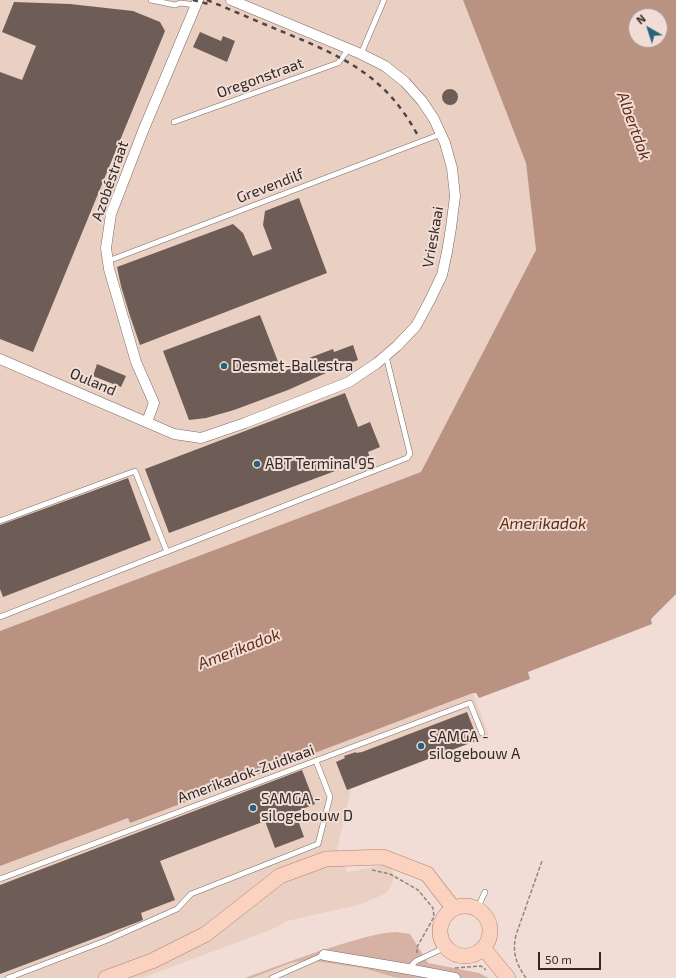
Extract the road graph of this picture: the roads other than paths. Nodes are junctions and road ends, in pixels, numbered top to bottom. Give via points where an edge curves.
1 (151, 0) edge
2 (231, 0) edge
3 (384, 0) edge
4 (197, 3) edge
5 (349, 49) junction
6 (361, 54) junction
7 (174, 122) dead end
8 (441, 134) junction
9 (108, 261) junction
10 (386, 356) junction
11 (0, 359) edge
12 (147, 422) junction
13 (174, 434) joint
14 (0, 521) edge
15 (167, 552) junction
16 (0, 617) edge
17 (482, 733) dead end
18 (316, 761) junction
19 (0, 879) edge
20 (485, 892) dead end
21 (454, 908) junction
22 (477, 909) junction
23 (446, 947) junction
24 (484, 949) junction
25 (324, 955) joint
26 (408, 968) junction
27 (8, 978) edge
28 (106, 978) edge
29 (272, 978) edge
30 (454, 978) edge
31 (508, 978) edge

1 - 4 lane via 175,5
2 - 5 street, Vrieskaai
3 - 6 lane
4 - 9 street, Azobéstraat via 143,131 112,214 106,248
5 - 6 street, Vrieskaai
5 - 7 lane, Oregonstraat via 338,63
6 - 8 street, Vrieskaai via 385,66 405,82 422,101
8 - 9 lane, Grevendilf
8 - 10 street, Vrieskaai via 452,168 455,196 448,252 442,275 416,326
9 - 12 street, Azobéstraat via 136,362 154,404
10 - 13 street, Vrieskaai via 349,382 245,423 201,438
10 - 15 lane via 410,454 407,458
11 - 12 street, Ouland
12 - 13 street, Ouland
14 - 15 lane via 135,470
15 - 16 lane
17 - 18 lane, Amerikadok-Zuidkaai via 470,703
18 - 19 lane, Amerikadok-Zuidkaai
18 - 27 lane via 330,797 318,844 191,894 177,909 105,941
20 - 22 lane
21 - 22 main road via 470,906
21 - 23 main road via 443,919 440,928 440,937
21 - 28 main road via 426,874 384,857 326,859 280,876 206,934 152,960
22 - 24 main road via 488,919 490,927 489,942
23 - 24 main road via 458,956 467,957
23 - 26 lane via 416,961
24 - 31 main road
25 - 26 street
25 - 29 lane
26 - 30 street

